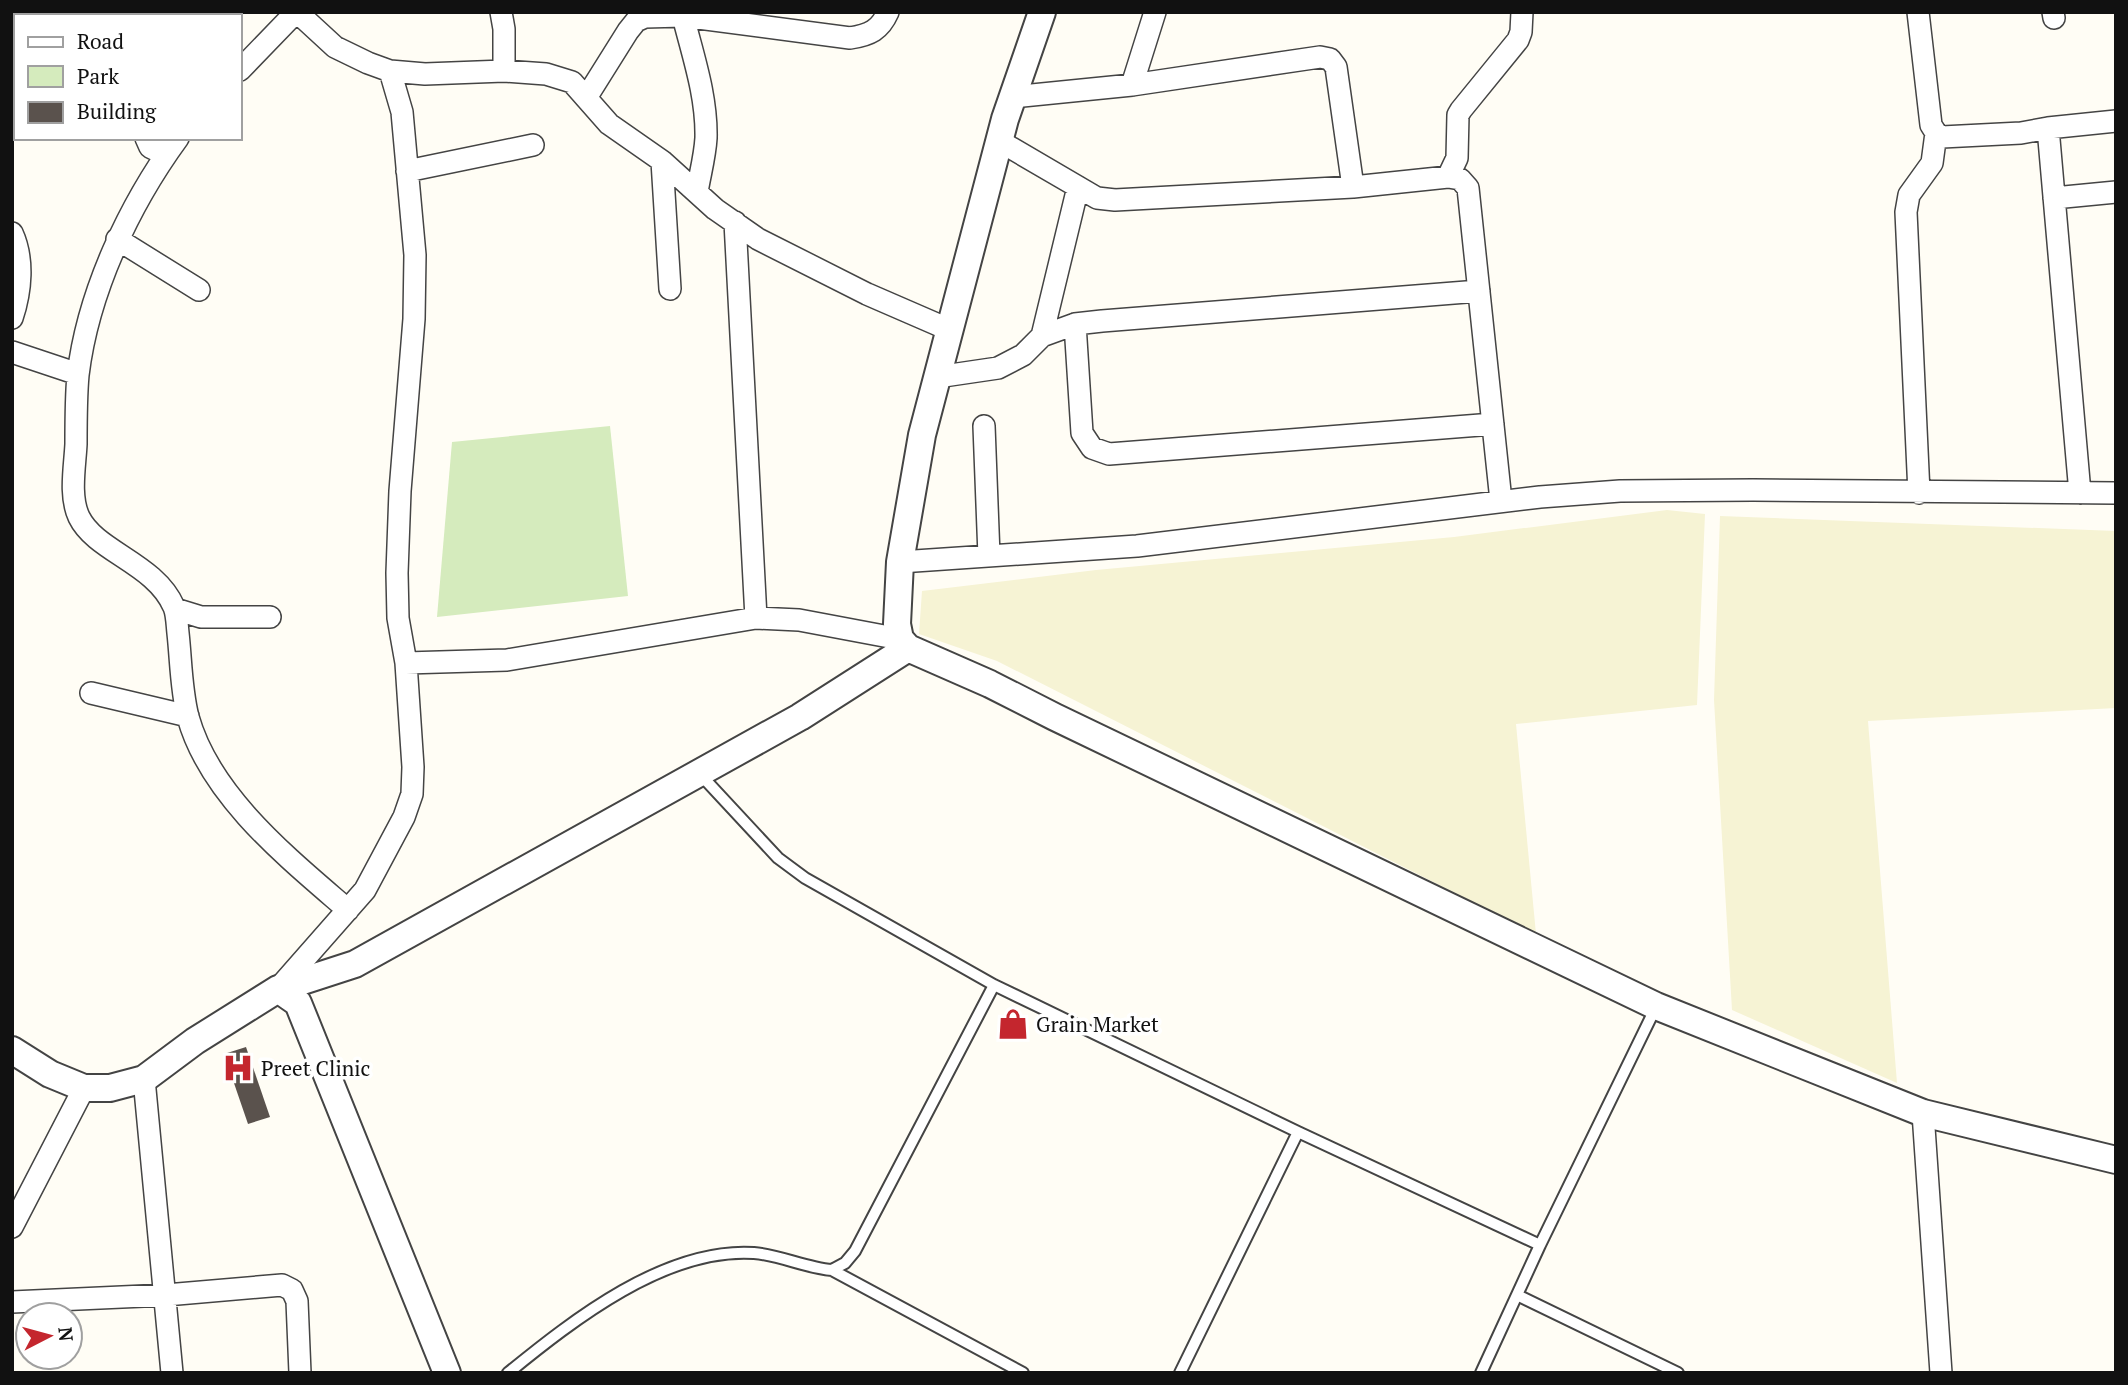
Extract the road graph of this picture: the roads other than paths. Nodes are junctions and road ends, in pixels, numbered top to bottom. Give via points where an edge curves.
1 (297, 12) edge
2 (500, 12) edge
3 (888, 12) edge
4 (1042, 12) edge
5 (1154, 12) edge
6 (1522, 12) edge
7 (1918, 12) edge
8 (683, 14) edge
9 (242, 68) edge
10 (390, 71) junction
11 (504, 71) junction
12 (1132, 85) junction
13 (1013, 97) junction
14 (586, 98) junction
15 (2116, 121) edge
16 (2048, 128) junction
17 (1936, 134) junction
18 (147, 140) edge
19 (1001, 142) junction
20 (533, 145) dead end
21 (172, 147) edge
22 (662, 161) junction
23 (407, 171) junction
24 (1448, 177) junction
25 (1077, 187) junction
26 (1353, 187) junction
27 (697, 192) junction
28 (2116, 192) edge
29 (2054, 198) junction
30 (736, 222) junction
31 (12, 233) edge
32 (117, 239) junction
33 (670, 289) dead end
34 (199, 290) dead end
35 (1479, 291) junction
36 (12, 318) edge
37 (1075, 324) junction
38 (950, 330) junction
39 (1042, 336) junction
40 (12, 352) edge
41 (78, 374) junction
42 (937, 377) junction
43 (1493, 424) junction
44 (984, 426) dead end
45 (1919, 493) junction
46 (2080, 493) junction
47 (2116, 493) edge
48 (1501, 501) junction
49 (989, 556) junction
50 (900, 562) junction
51 (175, 609) junction
52 (270, 617) dead end
53 (755, 618) junction
54 (904, 644) junction
55 (405, 663) junction
56 (92, 693) dead end
57 (188, 716) junction
58 (699, 773) junction
59 (348, 909) junction
60 (994, 985) junction
61 (278, 989) junction
62 (1657, 1006) junction
63 (12, 1050) edge
64 (144, 1079) junction
65 (83, 1088) junction
66 (1923, 1113) junction
67 (1298, 1132) junction
68 (2116, 1160) edge
69 (14, 1221) edge
70 (1540, 1245) junction
71 (832, 1270) junction
72 (166, 1294) junction
73 (1517, 1295) junction
74 (12, 1302) edge
75 (172, 1373) edge
76 (300, 1373) edge
77 (447, 1373) edge
78 (508, 1373) edge
79 (1023, 1373) edge
80 (1180, 1373) edge
81 (1481, 1373) edge
82 (1678, 1373) edge
83 (1941, 1373) edge

1 - 9 street
1 - 10 street via 335,47
2 - 11 street
3 - 8 street via 881,26 867,36 850,38
4 - 13 street
5 - 12 street
6 - 24 street via 1518,40 1458,115 1457,158
7 - 17 street via 1931,125
8 - 14 street via 636,21
8 - 27 street via 704,98 705,142
10 - 11 street
10 - 23 street via 402,112
11 - 14 street via 546,74 572,82
12 - 13 street
12 - 26 street via 1330,59 1336,66
13 - 19 street
14 - 22 street via 609,124
15 - 16 street
16 - 17 street via 2021,133
16 - 29 street
17 - 45 street via 1932,163 1909,195 1906,212
18 - 21 street via 150,147
19 - 25 street
19 - 38 street
20 - 23 street
21 - 32 street
22 - 27 street
22 - 33 street
23 - 55 street via 415,254 414,318 397,573
24 - 26 street
24 - 35 street via 1460,179 1468,188
25 - 26 street via 1097,198 1115,200
25 - 39 street
27 - 30 street
28 - 29 street
29 - 46 street
30 - 38 street via 758,239
30 - 53 street
31 - 36 street via 20,280
32 - 34 street
32 - 41 street via 92,312
35 - 37 street
35 - 43 street
37 - 39 street
37 - 43 street via 1082,433 1092,448 1109,454
38 - 42 street
39 - 42 street via 1023,355 998,368
40 - 41 street
41 - 51 street via 74,492 78,516 88,530 154,578
42 - 50 street
43 - 48 street
44 - 49 street
45 - 46 street
45 - 48 street via 1620,491
46 - 47 street
48 - 49 street via 1137,545
49 - 50 street
50 - 54 street via 897,624
51 - 52 street via 201,617
51 - 57 street
53 - 54 street via 799,620
53 - 55 street via 507,660
54 - 58 street via 800,717
54 - 62 street
55 - 59 street via 412,794 365,890
56 - 57 street
57 - 59 street via 202,756 237,805 285,855
58 - 60 lane via 778,858 805,878
58 - 61 street via 355,964
59 - 61 street
60 - 67 lane
60 - 71 lane via 855,1251
61 - 64 street
61 - 77 street via 298,1003
62 - 66 street
62 - 70 lane
63 - 65 street
64 - 65 street via 110,1088
64 - 72 street
65 - 69 street
66 - 68 street
66 - 83 street
67 - 70 lane
67 - 80 lane
70 - 73 lane
71 - 78 lane via 755,1253 695,1258 663,1270 583,1316
71 - 79 lane
72 - 74 street
72 - 75 street
72 - 76 street via 282,1285 292,1290 298,1301
73 - 81 lane
73 - 82 lane

